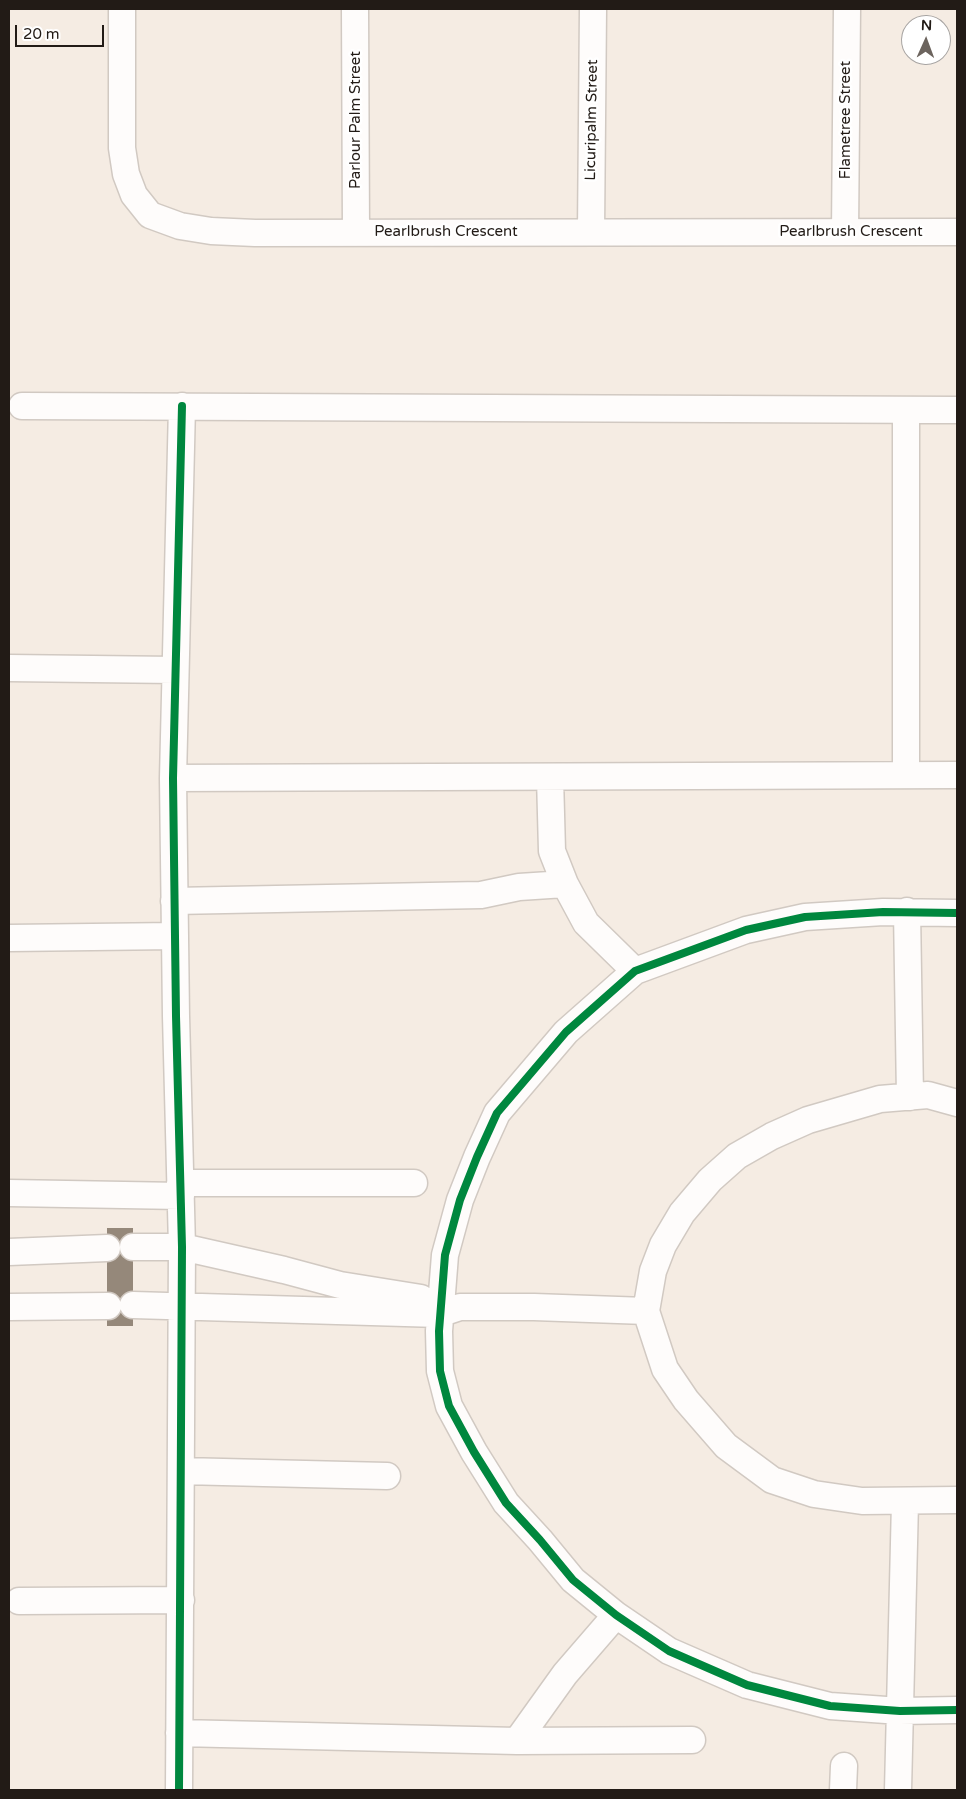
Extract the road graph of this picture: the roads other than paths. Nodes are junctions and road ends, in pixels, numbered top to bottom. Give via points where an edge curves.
1 (122, 9) edge
2 (356, 9) edge
3 (593, 9) edge
4 (847, 9) edge
5 (590, 231) junction
6 (356, 232) junction
7 (845, 232) junction
8 (957, 232) edge
9 (22, 406) dead end
10 (182, 406) junction
11 (906, 410) junction
12 (957, 410) edge
13 (9, 668) edge
14 (175, 670) junction
15 (906, 775) junction
16 (957, 775) edge
17 (550, 777) junction
18 (173, 778) junction
19 (565, 884) junction
20 (174, 901) junction
21 (907, 912) junction
22 (957, 912) edge
23 (175, 936) junction
24 (9, 938) edge
25 (635, 971) junction
26 (910, 1097) junction
27 (957, 1102) edge
28 (414, 1183) dead end
29 (181, 1190) junction
30 (9, 1193) edge
31 (182, 1247) junction
32 (9, 1252) edge
33 (182, 1306) junction
34 (9, 1307) edge
35 (446, 1307) junction
36 (646, 1311) junction
37 (182, 1471) junction
38 (387, 1476) dead end
39 (957, 1500) edge
40 (905, 1502) junction
41 (181, 1600) junction
42 (18, 1601) dead end
43 (616, 1615) junction
44 (957, 1710) edge
45 (900, 1712) junction
46 (179, 1733) junction
47 (692, 1740) dead end
48 (517, 1741) junction
49 (179, 1790) edge
50 (898, 1790) edge

1 - 6 street, Pearlbrush Crescent via 122,148 126,174 134,195 150,215 180,226 211,231
2 - 6 street, Parlour Palm Street
3 - 5 street, Licuripalm Street
4 - 7 street, Flametree Street
5 - 6 street, Pearlbrush Crescent
5 - 7 street, Pearlbrush Crescent
7 - 8 street, Pearlbrush Crescent
9 - 10 street
10 - 11 street
10 - 14 street
11 - 12 street
11 - 15 street
13 - 14 street
14 - 18 street
15 - 16 street
15 - 17 street
17 - 18 street
17 - 19 street via 552,851
18 - 20 street
19 - 20 street via 519,887 481,895
19 - 25 street via 586,923
20 - 23 street
21 - 22 street
21 - 25 street via 805,917 746,930
21 - 26 street
23 - 24 street
23 - 29 street
25 - 35 street via 566,1032 497,1113 460,1200 445,1255
26 - 27 street via 928,1095
26 - 36 street via 880,1098 808,1120 737,1156 710,1180 682,1213 663,1245
28 - 29 street
29 - 30 street
29 - 31 street
31 - 32 street
31 - 33 street
31 - 35 street
33 - 34 street
33 - 35 street
33 - 37 street
35 - 36 street
35 - 43 street via 440,1371 449,1406 474,1452 506,1503 573,1580
36 - 40 street via 665,1369 686,1400 726,1446 772,1480 814,1494 862,1502
37 - 38 street
37 - 41 street
39 - 40 street
40 - 45 street
41 - 42 street
41 - 46 street
43 - 45 street via 669,1651 747,1685 830,1706
43 - 48 street via 565,1674
44 - 45 street
45 - 50 street
46 - 48 street
46 - 49 street
47 - 48 street

